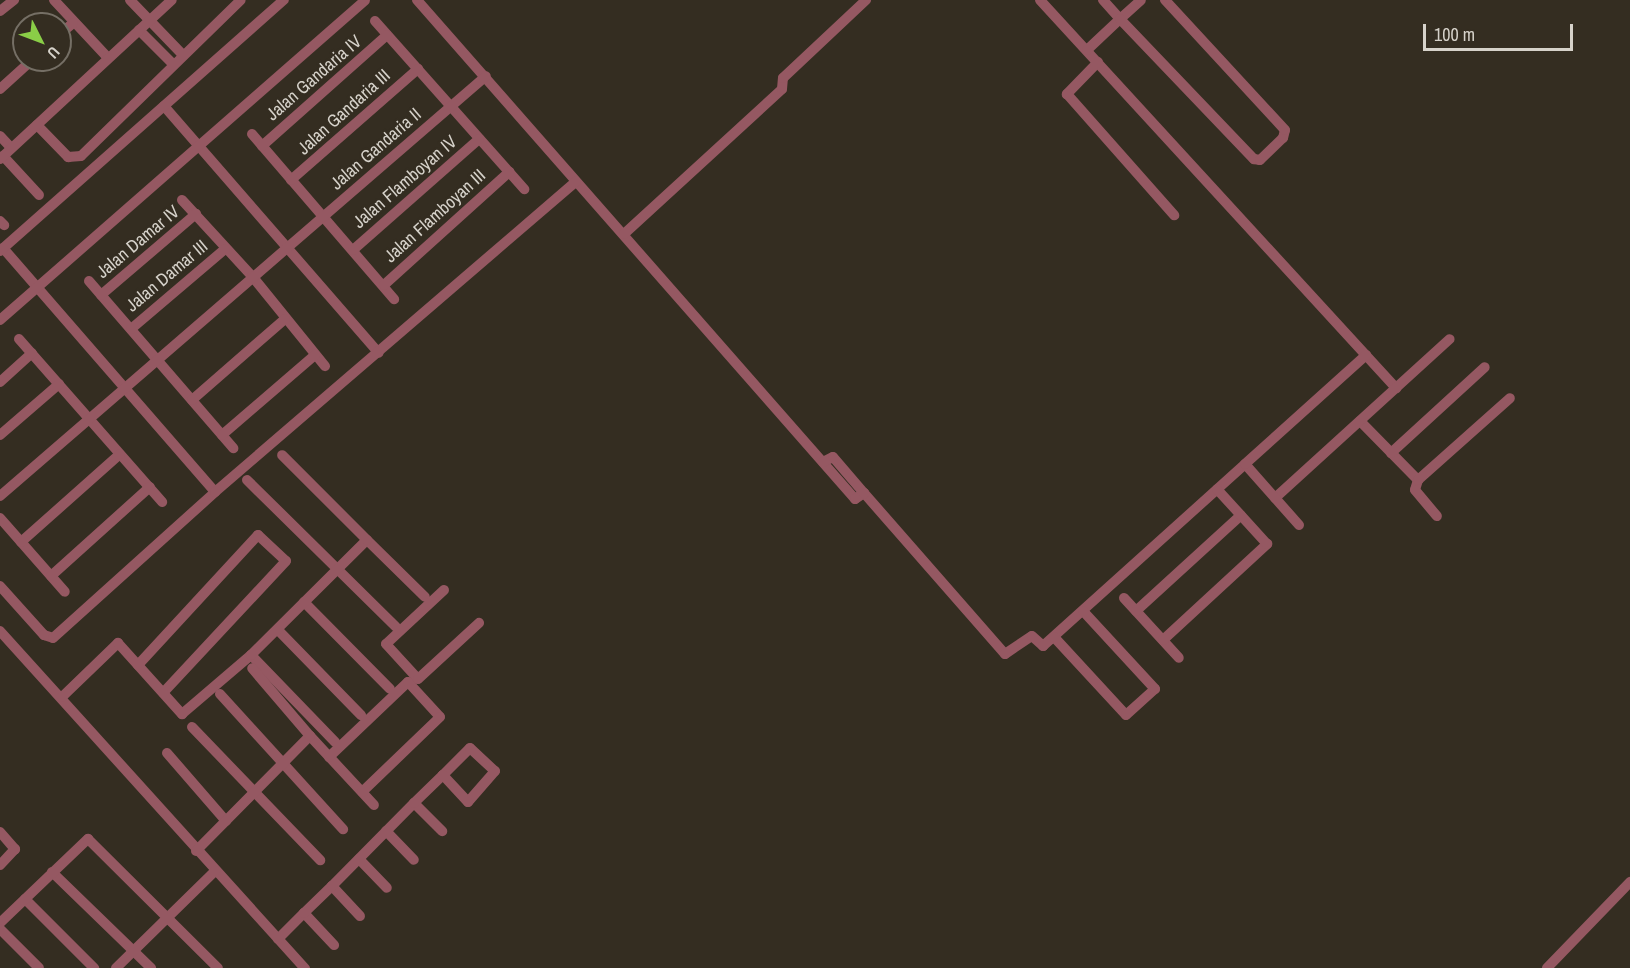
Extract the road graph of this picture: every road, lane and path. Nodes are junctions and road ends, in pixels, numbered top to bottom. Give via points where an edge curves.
1 (14, 0) edge
2 (130, 0) edge
3 (172, 0) edge
4 (241, 0) edge
5 (284, 0) edge
6 (364, 0) edge
7 (417, 0) edge
8 (866, 0) edge
9 (1040, 0) edge
10 (1103, 0) edge
11 (1141, 0) edge
12 (1165, 0) edge
13 (56, 1) edge
14 (0, 11) edge
15 (1120, 19) junction
16 (149, 21) junction
17 (375, 21) dead end
18 (73, 23) joint
19 (140, 30) junction
20 (387, 36) junction
21 (1087, 50) junction
22 (183, 55) junction
23 (108, 58) junction
24 (1098, 62) junction
25 (173, 64) junction
26 (418, 69) junction
27 (19, 72) edge
28 (486, 76) junction
29 (0, 89) edge
30 (164, 106) junction
31 (450, 106) junction
32 (37, 124) junction
33 (252, 134) dead end
34 (0, 136) edge
35 (479, 139) junction
36 (198, 145) junction
37 (262, 146) junction
38 (5, 154) edge
39 (509, 172) junction
40 (291, 180) junction
41 (576, 182) junction
42 (524, 189) dead end
43 (39, 195) dead end
44 (182, 200) dead end
45 (196, 214) junction
46 (1174, 215) dead end
47 (324, 218) junction
48 (624, 234) junction
49 (287, 246) junction
50 (225, 249) junction
51 (1, 250) edge
52 (353, 250) junction
53 (252, 276) junction
54 (89, 281) dead end
55 (384, 285) junction
56 (36, 289) junction
57 (101, 295) junction
58 (394, 298) dead end
59 (285, 319) junction
60 (0, 320) edge
61 (130, 329) junction
62 (19, 339) dead end
63 (1450, 339) dead end
64 (32, 353) junction
65 (379, 353) junction
66 (315, 354) junction
67 (1366, 355) junction
68 (159, 359) junction
69 (325, 366) dead end
70 (1485, 367) dead end
71 (0, 382) edge
72 (59, 384) junction
73 (1396, 388) junction
74 (125, 389) junction
75 (1510, 398) dead end
76 (192, 400) junction
77 (91, 420) junction
78 (1360, 421) junction
79 (0, 435) edge
80 (222, 435) junction
81 (233, 448) dead end
82 (1391, 453) junction
83 (120, 454) junction
84 (282, 455) dead end
85 (1245, 464) junction
86 (247, 480) dead end
87 (1418, 480) junction
88 (150, 487) junction
89 (1217, 489) junction
90 (215, 492) junction
91 (0, 496) edge
92 (1275, 498) junction
93 (162, 502) dead end
94 (1240, 515) junction
95 (1437, 516) dead end
96 (0, 518) edge
97 (1299, 525) dead end
98 (367, 540) junction
99 (21, 542) junction
100 (338, 568) junction
101 (51, 576) junction
102 (0, 586) edge
103 (444, 590) dead end
104 (65, 592) dead end
105 (425, 597) dead end
106 (1124, 598) dead end
107 (304, 602) junction
108 (1083, 611) junction
109 (1136, 611) junction
110 (479, 622) dead end
111 (396, 627) dead end
112 (278, 630) junction
113 (0, 631) edge
114 (1054, 637) junction
115 (1163, 640) junction
116 (251, 655) junction
117 (1179, 658) dead end
118 (138, 665) junction
119 (252, 668) dead end
120 (413, 681) junction
121 (390, 689) dead end
122 (163, 693) junction
123 (220, 694) dead end
124 (62, 697) junction
125 (361, 715) dead end
126 (192, 727) dead end
127 (310, 736) junction
128 (334, 742) dead end
129 (167, 753) dead end
130 (329, 757) junction
131 (283, 764) junction
132 (443, 775) junction
133 (362, 792) junction
134 (253, 793) junction
135 (414, 803) junction
136 (374, 804) dead end
137 (226, 821) junction
138 (343, 829) dead end
139 (386, 831) junction
140 (442, 831) dead end
141 (0, 832) edge
142 (196, 851) junction
143 (359, 859) junction
144 (320, 860) dead end
145 (414, 860) dead end
146 (0, 865) edge
147 (215, 871) junction
148 (52, 872) junction
149 (1630, 882) edge
150 (332, 886) junction
151 (387, 888) dead end
152 (25, 899) junction
153 (304, 913) junction
154 (360, 916) dead end
155 (166, 918) junction
156 (0, 923) edge
157 (0, 929) edge
158 (278, 939) junction
159 (334, 945) dead end
160 (133, 951) junction
161 (39, 968) edge
162 (94, 968) edge
163 (116, 968) edge
164 (151, 968) edge
165 (218, 968) edge
166 (305, 968) edge
167 (1547, 968) edge

1 - 14 street
2 - 16 street
3 - 16 street
4 - 22 street
5 - 30 street
6 - 36 street
7 - 28 street
8 - 48 street via 783,78 782,89
9 - 21 street
10 - 15 street
11 - 15 street
12 - 15 street via 1285,130 1283,138 1260,160 1254,159
13 - 18 street
15 - 21 street
16 - 19 street
16 - 22 street
17 - 20 street
18 - 23 street
19 - 23 street
19 - 25 street
20 - 26 street
20 - 37 street, Jalan Gandaria IV
21 - 24 street
22 - 25 street
23 - 32 street
24 - 46 street via 1067,94
24 - 67 street
25 - 32 street via 81,156 68,157
26 - 31 street
26 - 40 street, Jalan Gandaria III
27 - 29 street
28 - 31 street, Jalan Gandaria II
28 - 41 street
30 - 36 street
30 - 51 street
31 - 35 street
31 - 47 street, Jalan Gandaria II
32 - 38 street
33 - 37 street
34 - 38 street
35 - 39 street
35 - 52 street, Jalan Flamboyan IV
36 - 49 street
36 - 56 street
37 - 40 street
38 - 43 street
39 - 42 street
39 - 55 street, Jalan Flamboyan III
40 - 47 street
41 - 48 street
41 - 65 street
44 - 45 street
45 - 50 street
45 - 57 street, Jalan Damar IV
47 - 49 street, Jalan Gandaria II
47 - 52 street
48 - 114 street via 855,499 864,494 1005,654 1032,636 1043,646
49 - 53 street, Jalan Gandaria II
49 - 65 street
50 - 53 street
50 - 61 street, Jalan Damar III
51 - 56 street
52 - 55 street
53 - 59 street
53 - 68 street, Jalan Gandaria II
54 - 57 street
55 - 58 street
56 - 60 street
56 - 74 street
57 - 61 street
59 - 66 street
59 - 76 street
61 - 68 street
62 - 64 street
63 - 73 street
64 - 71 street
64 - 72 street
65 - 90 street
66 - 69 street
66 - 80 street
67 - 73 street
67 - 85 street
68 - 74 street, Jalan Gandaria II
68 - 76 street
70 - 82 street
72 - 77 street
72 - 79 street
73 - 78 street
74 - 77 street, Jalan Gandaria II
74 - 90 street
75 - 87 street
76 - 80 street
77 - 83 street
77 - 91 street, Jalan Gandaria II
78 - 82 street
78 - 92 street
80 - 81 street
82 - 87 street
83 - 88 street
83 - 99 street
84 - 98 street
85 - 89 street
85 - 92 street
86 - 100 street
87 - 95 street via 1414,490
88 - 93 street
88 - 101 street
89 - 94 street
89 - 108 street
90 - 102 street via 53,638 44,635
92 - 97 street
94 - 109 street
94 - 115 street via 1267,544
96 - 99 street
98 - 100 street
98 - 105 street
99 - 101 street
100 - 107 street
100 - 111 street
101 - 104 street
103 - 120 street via 386,644
106 - 109 street
107 - 112 street
107 - 121 street
108 - 114 street
108 - 114 street via 1155,689 1126,716
109 - 115 street
110 - 120 street
112 - 116 street
112 - 125 street
113 - 124 street
115 - 117 street
116 - 122 street via 182,714
116 - 128 street
118 - 122 street
118 - 122 street via 258,535 286,561
118 - 124 street via 118,643
119 - 127 street
120 - 130 street
120 - 133 street via 440,717
123 - 131 street
124 - 142 street
126 - 134 street
127 - 130 street
127 - 131 street
129 - 137 street
130 - 133 street
131 - 134 street
131 - 138 street
132 - 132 street via 470,748 495,771 468,802
132 - 135 street
133 - 136 street
134 - 137 street
134 - 144 street
135 - 139 street
135 - 140 street
137 - 142 street
139 - 143 street
139 - 145 street
141 - 146 street via 15,849
142 - 147 street
143 - 150 street
143 - 151 street
147 - 155 street
147 - 158 street
148 - 152 street
148 - 155 street via 88,838
148 - 160 street
149 - 167 street
150 - 153 street
150 - 154 street
152 - 156 street
152 - 162 street
153 - 158 street
153 - 159 street
155 - 160 street
155 - 165 street
157 - 161 street
158 - 166 street
160 - 163 street
160 - 164 street

